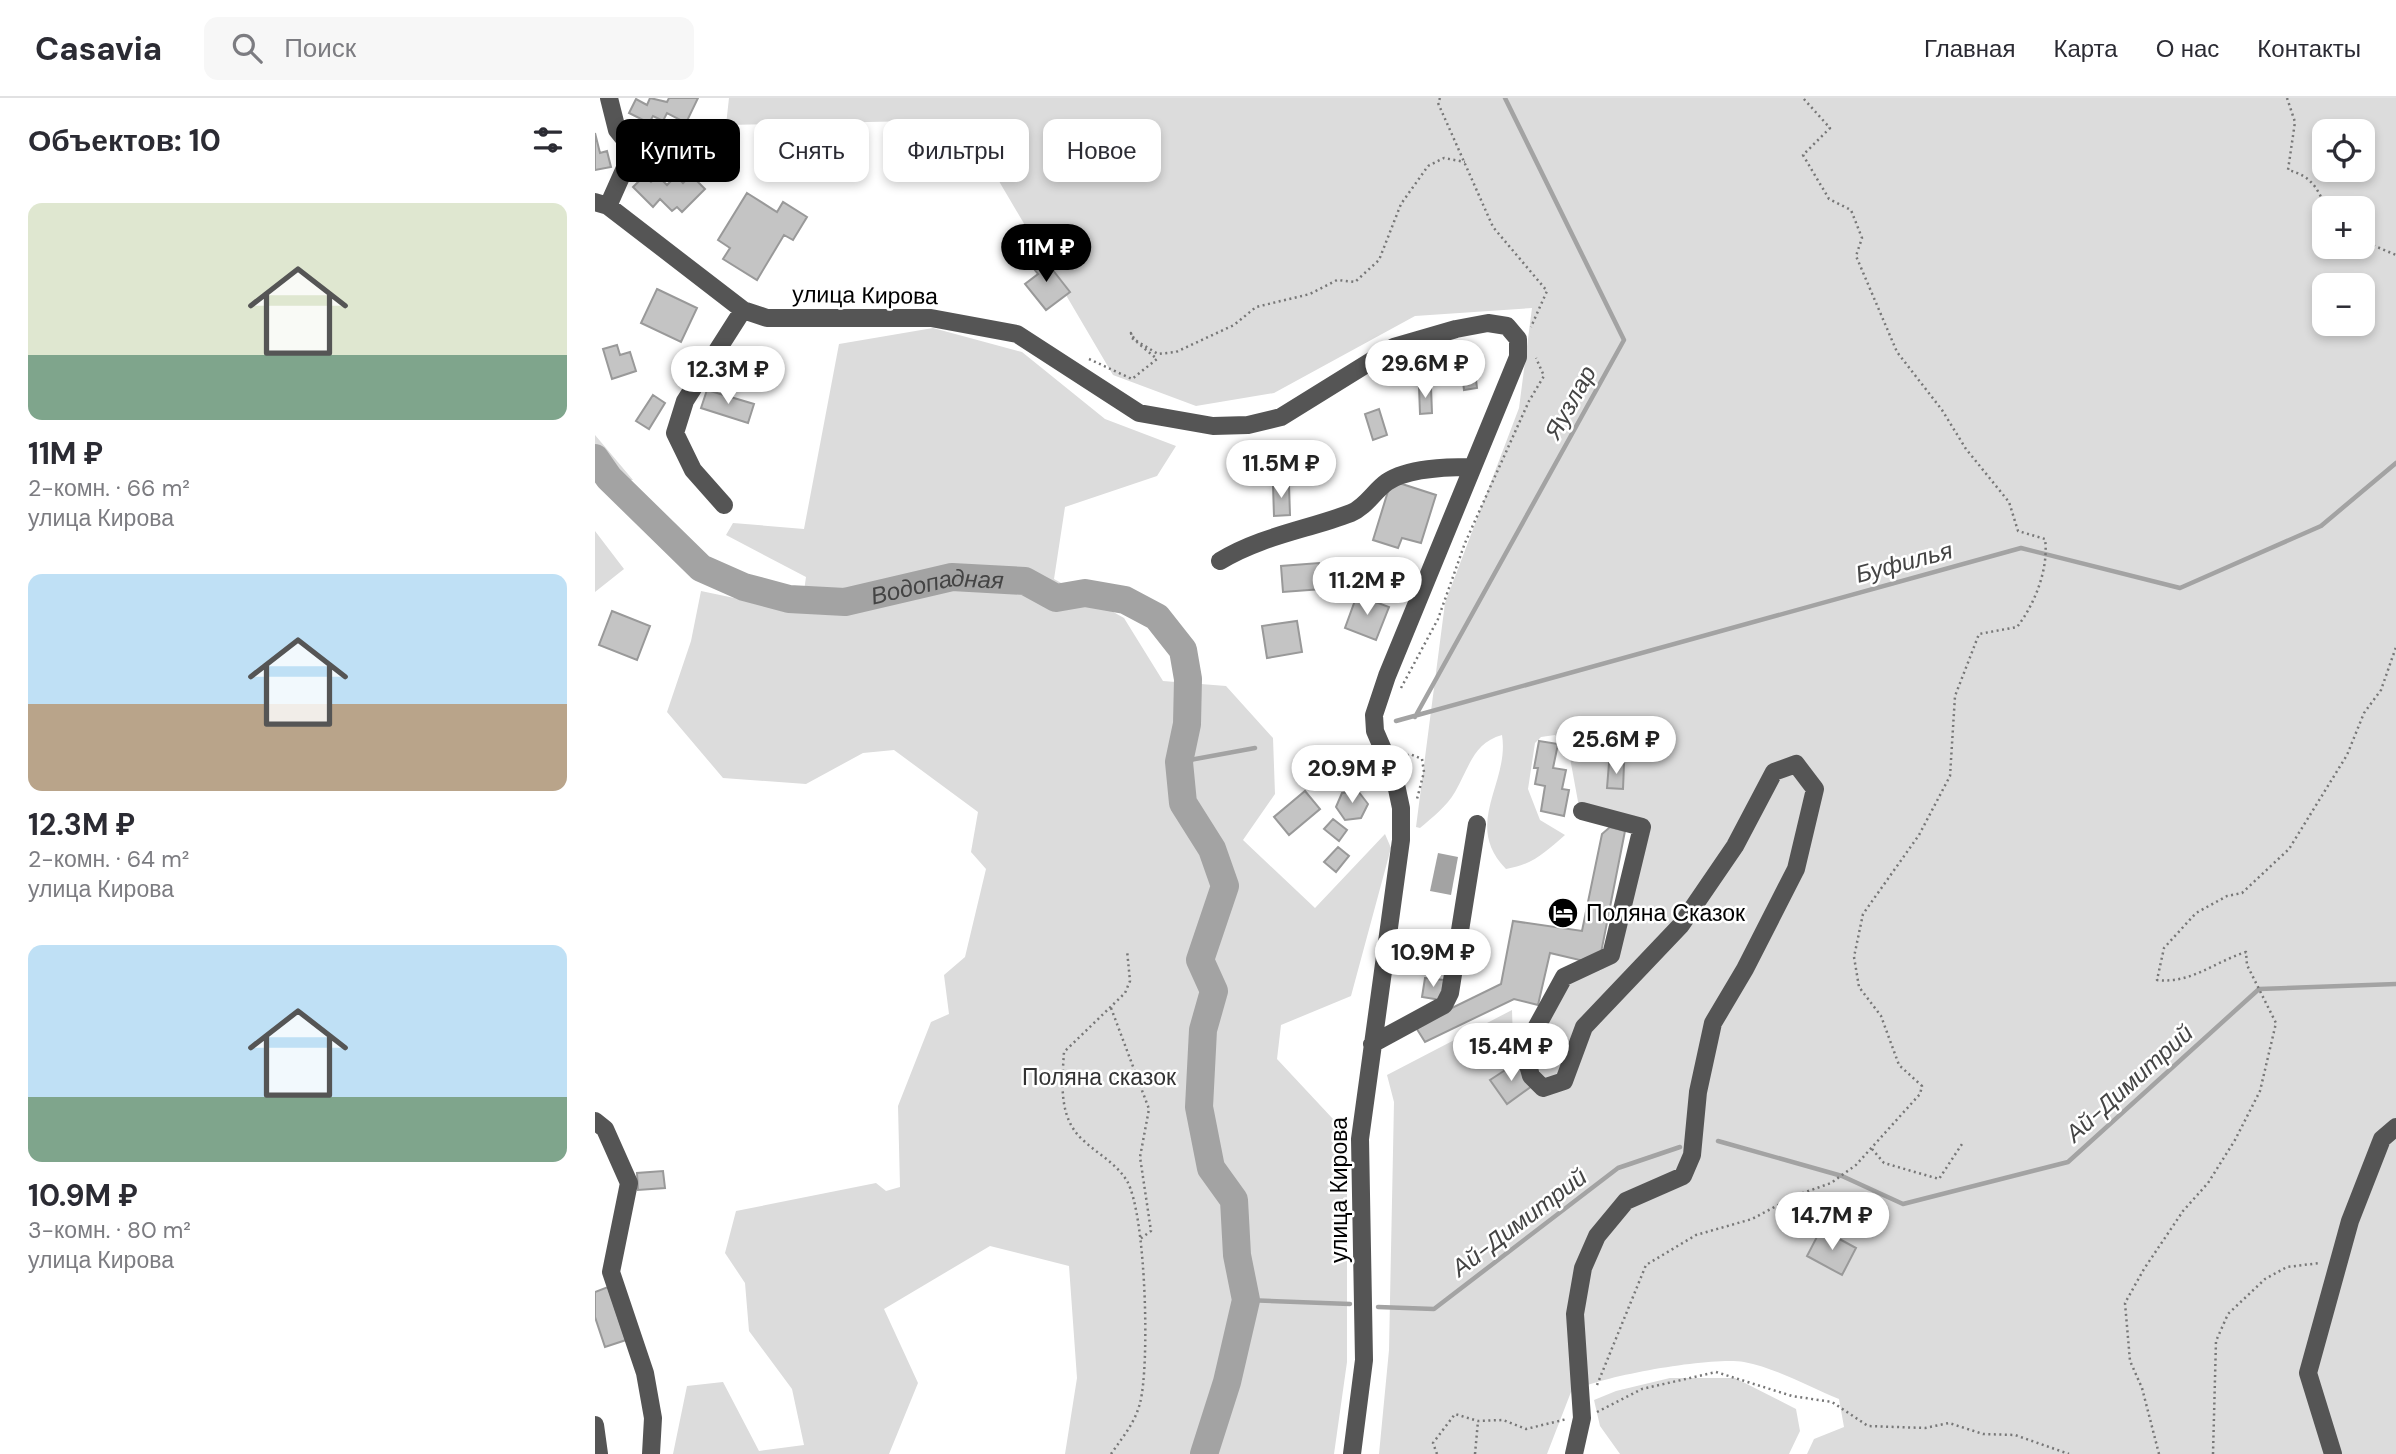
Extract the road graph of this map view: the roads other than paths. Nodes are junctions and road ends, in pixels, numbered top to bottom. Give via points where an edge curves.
1 (609, 98) edge
2 (616, 126) edge
3 (616, 178) edge
4 (601, 204) edge
5 (743, 310) junction
6 (1471, 467) junction
7 (724, 505) dead end
8 (1220, 561) dead end
9 (1582, 811) dead end
10 (1477, 824) dead end
11 (1372, 1044) junction
12 (595, 1121) edge
13 (2396, 1127) edge
14 (611, 1272) junction
15 (595, 1281) edge
16 (595, 1425) edge
17 (599, 1454) edge
18 (651, 1454) edge
19 (1352, 1454) edge
20 (1574, 1454) edge
21 (2333, 1454) edge

1 - 2 street
3 - 4 street
4 - 5 street, улица Кирова
5 - 6 street, улица Кирова via 767,318 931,318 1017,334 1139,413 1213,426 1248,425 1281,417 1394,347 1456,329 1507,326 1518,339 1518,357
5 - 7 street via 685,401 674,433 693,470
6 - 8 street via 1447,467 1388,481 1357,511 1246,545
6 - 11 street, улица Кирова via 1374,715 1375,731 1397,786 1401,840
9 - 20 street via 1642,827 1611,955 1564,977 1524,1050 1531,1076 1543,1088 1564,1081 1584,1027 1681,925 1735,846 1774,772 1796,764 1815,789 1796,869 1713,1023 1698,1092 1692,1155 1683,1176 1626,1201 1597,1236 1583,1268 1575,1314 1581,1418
10 - 11 street via 1450,993 1444,1005
11 - 19 street, улица Кирова via 1360,1139 1364,1360
12 - 14 street via 605,1129 629,1183
13 - 21 street via 2382,1139 2350,1222 2308,1373
14 - 15 street
14 - 18 street via 645,1373 653,1418
16 - 17 street

